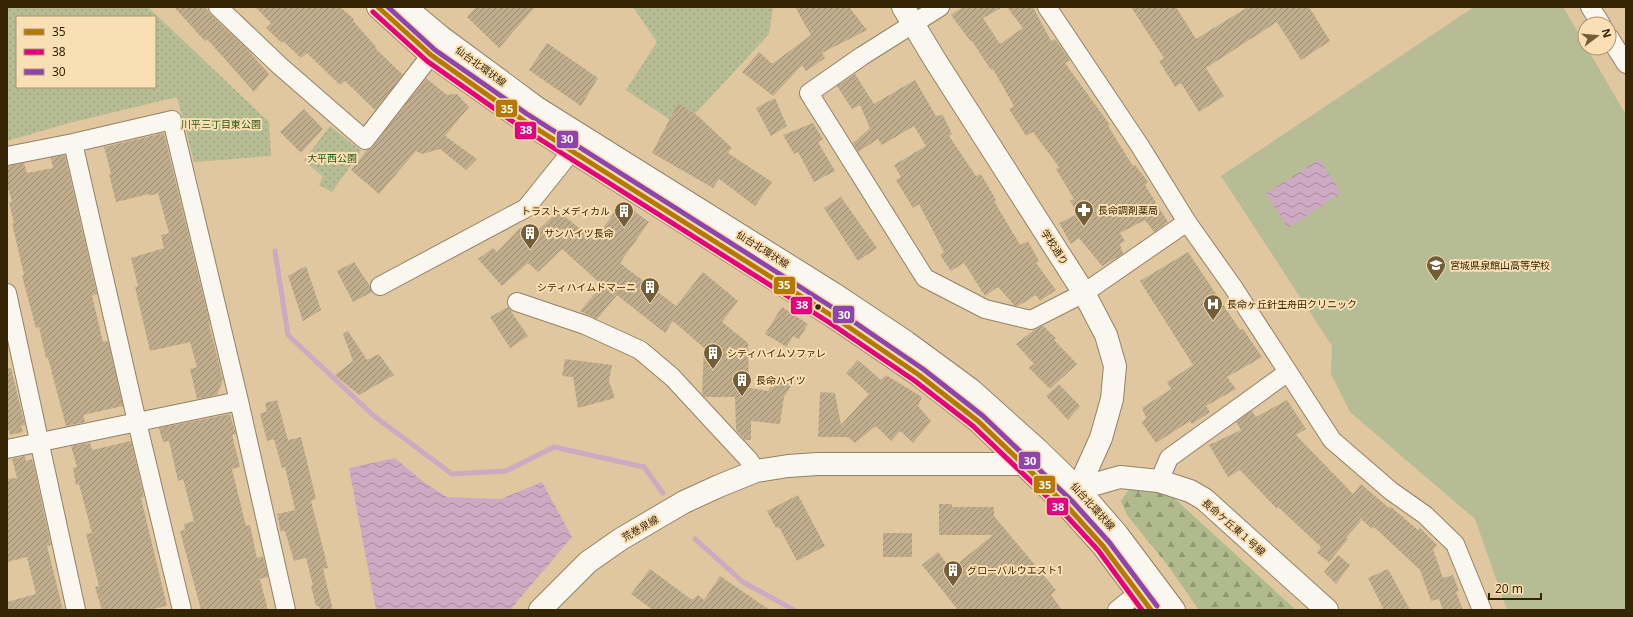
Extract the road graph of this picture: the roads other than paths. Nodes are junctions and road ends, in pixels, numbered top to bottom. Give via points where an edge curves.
1 (218, 7) edge
2 (378, 7) edge
3 (405, 7) edge
4 (940, 7) edge
5 (1047, 7) edge
6 (1590, 7) edge
7 (908, 16) edge
8 (1596, 16) edge
9 (1617, 50) edge
10 (431, 55) junction
11 (1626, 64) edge
12 (73, 143) junction
13 (571, 152) junction
14 (7, 156) edge
15 (1187, 222) junction
16 (380, 286) dead end
17 (7, 293) edge
18 (1084, 293) junction
19 (517, 302) dead end
20 (12, 342) edge
21 (1288, 372) junction
22 (240, 401) junction
23 (137, 422) junction
24 (39, 442) junction
25 (7, 449) edge
26 (1031, 457) junction
27 (756, 471) junction
28 (1160, 480) junction
29 (1073, 497) junction
30 (1144, 602) edge
31 (76, 610) edge
32 (182, 610) edge
33 (286, 610) edge
34 (540, 610) edge
35 (1117, 610) edge
36 (1174, 610) edge
37 (1327, 610) edge
38 (1482, 610) edge

1 - 10 street via 280,66 365,140
2 - 10 main road, 仙台北環状線
3 - 26 main road, 仙台北環状線 via 537,108 827,289 906,342 970,389
4 - 7 street
5 - 15 street via 1140,146
6 - 8 street
7 - 18 main road, 学校通り
7 - 18 street via 862,56 809,93 868,189 925,278 985,309 1031,320
9 - 11 street
10 - 13 main road, 仙台北環状線
12 - 14 street
12 - 22 street via 172,120
12 - 23 street
13 - 16 street via 526,208
13 - 26 main road, 仙台北環状線 via 834,317 919,375 988,429
15 - 18 street
15 - 21 street
17 - 20 street
18 - 29 main road, 学校通り via 1106,336 1115,366 1112,399 1101,438
19 - 27 street via 585,325 640,350 672,377 749,460
20 - 24 street
21 - 28 street via 1168,458
21 - 38 street via 1332,440 1390,491 1425,515 1455,544
22 - 23 street
22 - 33 street
23 - 24 street
23 - 32 street
24 - 25 street
24 - 31 street
26 - 27 main road, 荒巻泉線 via 818,464
26 - 29 main road, 仙台北環状線
27 - 34 main road, 荒巻泉線 via 684,502 621,539 588,562
28 - 29 main road, 長命ケ丘東１号線 via 1120,477
28 - 37 main road, 長命ケ丘東１号線 via 1204,499
29 - 30 main road, 仙台北環状線 via 1103,546
29 - 36 main road, 仙台北環状線 via 1117,534
30 - 35 street

